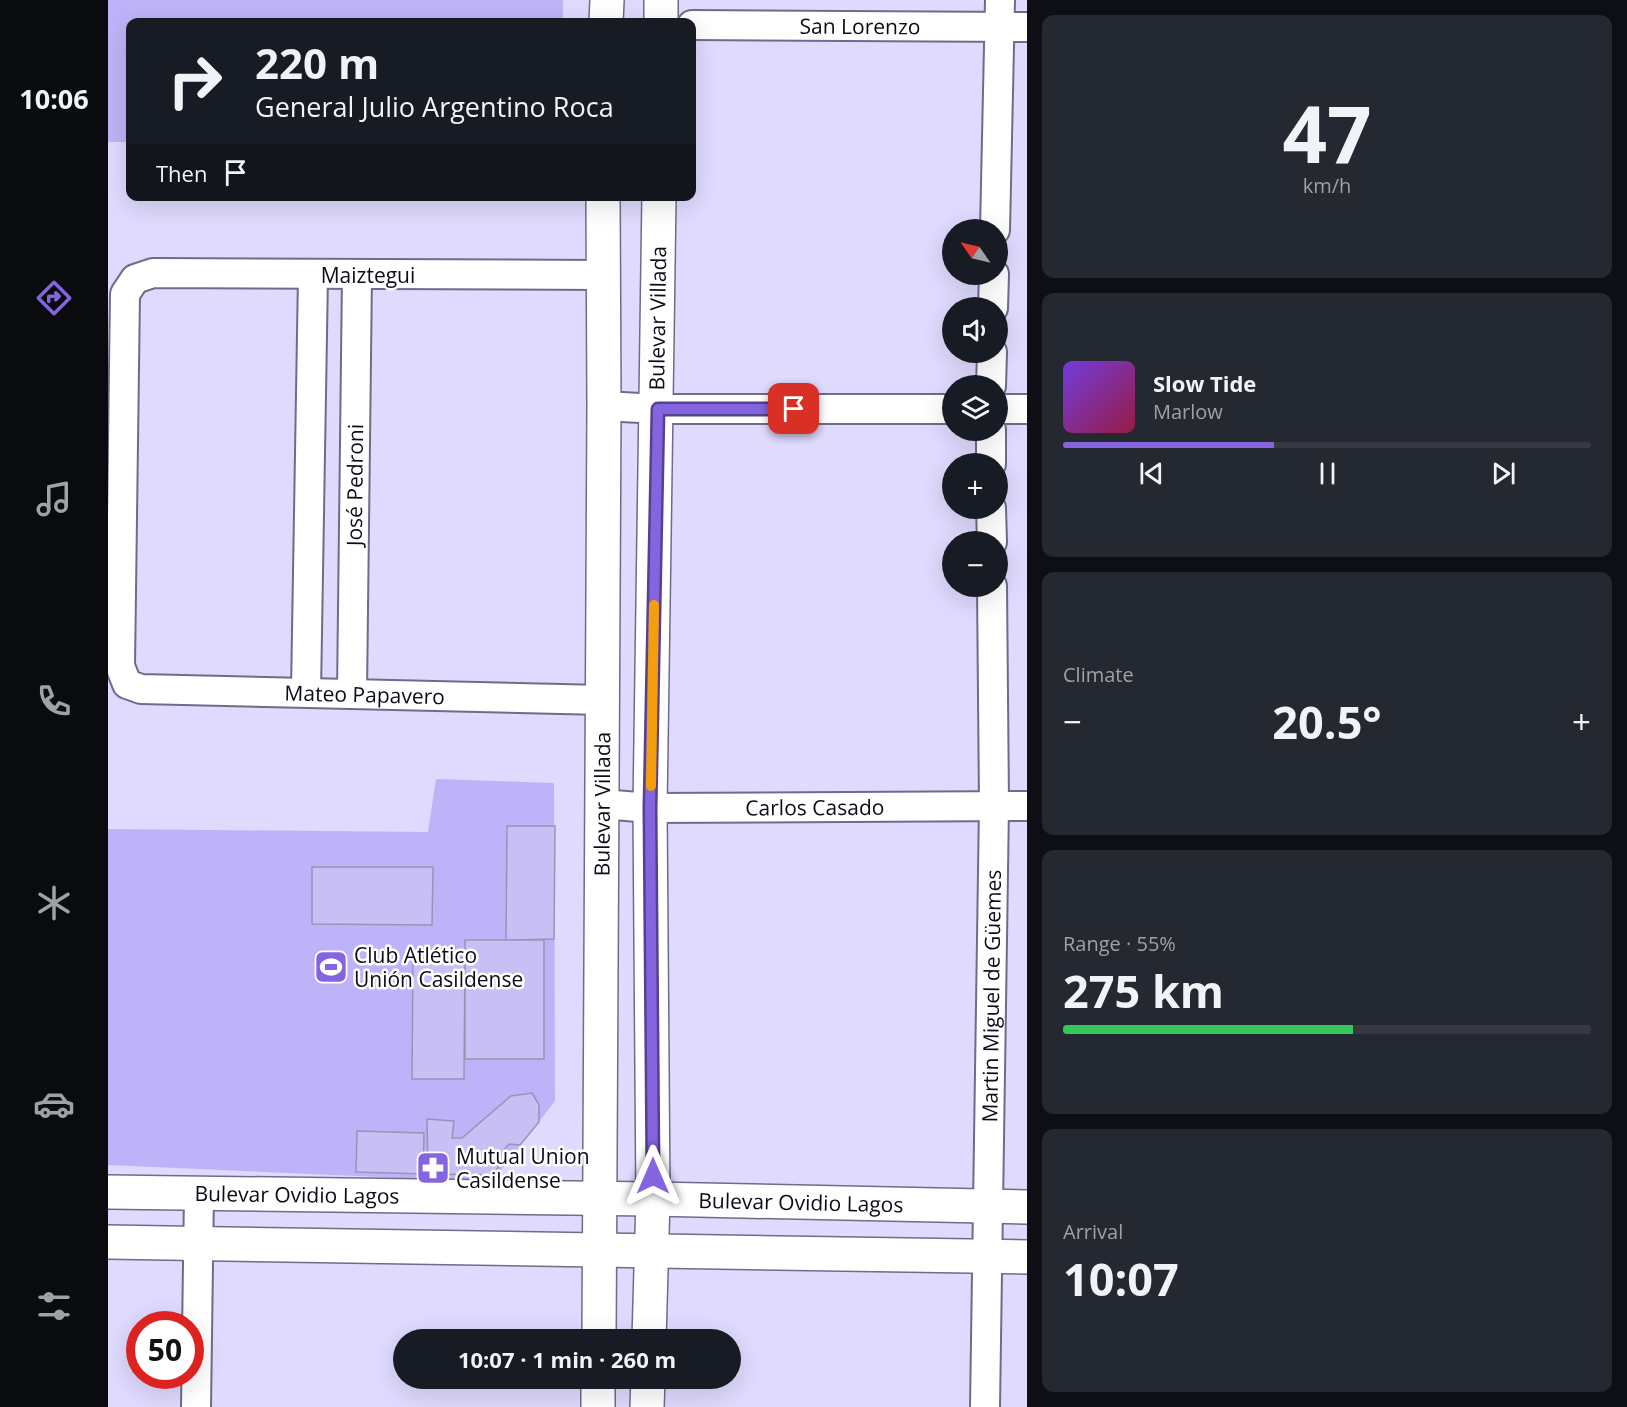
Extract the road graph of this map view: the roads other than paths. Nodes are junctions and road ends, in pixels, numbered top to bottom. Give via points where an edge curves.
1 (607, 0) edge
2 (661, 0) edge
3 (606, 18) edge
4 (661, 18) edge
5 (1009, 18) edge
6 (696, 26) edge
7 (603, 201) edge
8 (659, 201) edge
9 (996, 219) edge
10 (313, 275) junction
11 (602, 275) junction
12 (357, 276) junction
13 (604, 406) junction
14 (658, 409) junction
15 (942, 409) edge
16 (1008, 409) edge
17 (1027, 409) edge
18 (992, 597) edge
19 (127, 684) joint
20 (306, 692) junction
21 (352, 693) junction
22 (603, 700) junction
23 (602, 804) junction
24 (994, 806) junction
25 (1027, 806) edge
26 (650, 808) junction
27 (108, 1192) edge
28 (199, 1193) junction
29 (600, 1199) junction
30 (654, 1199) junction
31 (988, 1207) junction
32 (1027, 1207) edge
33 (108, 1242) edge
34 (198, 1243) junction
35 (600, 1249) junction
36 (652, 1249) junction
37 (988, 1257) junction
38 (1027, 1257) edge
39 (599, 1329) edge
40 (649, 1329) edge
41 (598, 1389) edge
42 (648, 1389) edge
43 (196, 1407) edge
44 (598, 1407) edge
45 (647, 1407) edge
46 (985, 1407) edge

1 - 3 main road
2 - 4 main road
5 - 6 street, San Lorenzo
5 - 9 street
7 - 11 main road, Bulevar Villada
8 - 14 main road, Bulevar Villada
10 - 12 street, Maiztegui
10 - 19 street, Maiztegui via 153,273 135,279 125,294 120,666
10 - 20 street
11 - 12 street, Maiztegui
11 - 13 main road, Bulevar Villada
12 - 21 street, José Pedroni
13 - 14 street
13 - 22 main road, Bulevar Villada
14 - 15 street
14 - 26 main road, Bulevar Villada
16 - 17 street
18 - 24 street, Martin Miguel de Güemes
19 - 20 street, Mateo Papavero via 141,689
20 - 21 street, Mateo Papavero
21 - 22 street, Mateo Papavero
22 - 23 main road, Bulevar Villada
23 - 26 street, Carlos Casado
23 - 29 main road, Bulevar Villada
24 - 25 street, Carlos Casado
24 - 26 street, Carlos Casado
24 - 31 street, Martin Miguel de Güemes
26 - 30 main road, Bulevar Villada
27 - 28 main road, Bulevar Ovidio Lagos
28 - 29 main road, Bulevar Ovidio Lagos
28 - 34 street
29 - 30 main road, Bulevar Ovidio Lagos
29 - 35 main road, Bulevar Villada
30 - 31 main road, Bulevar Ovidio Lagos
30 - 36 main road, Bulevar Villada
31 - 32 main road, Bulevar Ovidio Lagos
31 - 37 street, Martin Miguel de Güemes
33 - 34 main road
34 - 35 main road
34 - 43 street
35 - 36 main road
35 - 39 main road, Bulevar Villada
36 - 37 main road
36 - 40 main road, Bulevar Villada
37 - 38 main road
37 - 46 street, Martin Miguel de Güemes
41 - 44 main road
42 - 45 main road

